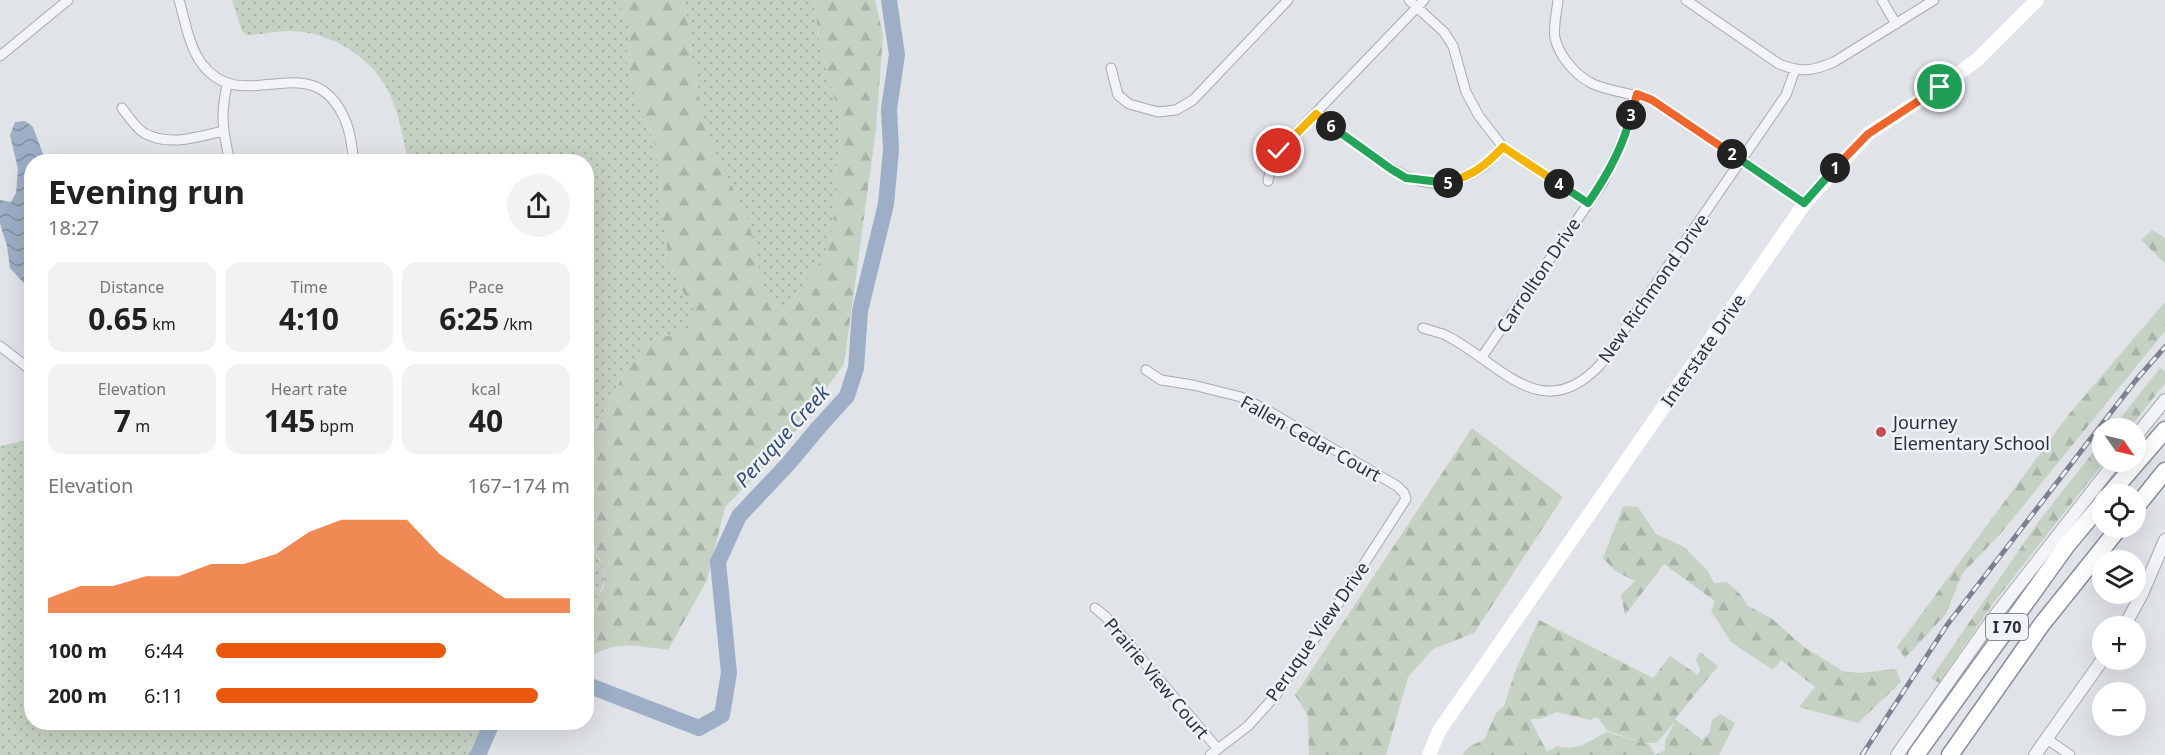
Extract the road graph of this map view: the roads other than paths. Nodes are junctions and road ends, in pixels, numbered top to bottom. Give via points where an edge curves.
1 (68, 0) edge
2 (179, 0) edge
3 (1288, 0) edge
4 (1409, 0) edge
5 (1558, 0) edge
6 (1686, 0) edge
7 (1882, 0) edge
8 (1934, 0) edge
9 (2037, 0) edge
10 (1420, 4) edge
11 (1896, 24) junction
12 (0, 56) edge
13 (1111, 68) dead end
14 (1795, 70) junction
15 (227, 85) junction
16 (1637, 94) junction
17 (122, 108) dead end
18 (1316, 114) junction
19 (223, 131) junction
20 (1503, 147) junction
21 (229, 154) edge
22 (352, 154) edge
23 (1741, 161) junction
24 (1268, 181) dead end
25 (1588, 203) junction
26 (1804, 203) junction
27 (1423, 328) dead end
28 (0, 346) edge
29 (1481, 358) junction
30 (24, 365) edge
31 (1146, 370) dead end
32 (2165, 400) edge
33 (2146, 424) edge
34 (2165, 430) edge
35 (2165, 471) edge
36 (2107, 472) edge
37 (2118, 484) edge
38 (1404, 493) joint
39 (2146, 495) edge
40 (2092, 515) edge
41 (2111, 538) edge
42 (2165, 540) edge
43 (1095, 608) dead end
44 (2130, 616) edge
45 (2095, 670) edge
46 (2047, 739) junction
47 (1214, 752) edge
48 (1429, 755) edge
49 (1897, 755) edge
50 (1916, 755) edge
51 (1950, 755) edge
52 (2035, 755) edge
53 (2070, 755) edge

1 - 12 street
2 - 15 street via 195,52 210,73
3 - 13 street via 1193,100 1176,110 1158,112 1129,104 1118,95
4 - 10 street
5 - 16 street via 1555,37 1576,73 1593,84
6 - 14 street via 1779,64
7 - 11 street
8 - 11 street
9 - 26 main road, Interstate Drive via 1978,59 1868,134
10 - 18 street
10 - 20 street via 1453,46 1466,92
11 - 14 street via 1834,62 1817,69
14 - 23 street, New Richmond Drive via 1786,95
15 - 19 street via 222,107
15 - 22 street via 252,87 289,81 310,84 327,93 346,123
16 - 23 street via 1652,100
16 - 25 street, Carrollton Drive via 1617,153
17 - 19 street via 143,132 162,139 183,140
18 - 20 street via 1391,169 1406,178 1427,182 1448,183 1467,176 1485,166
18 - 24 street via 1279,151 1270,165
19 - 21 street
20 - 25 street
23 - 26 street
23 - 29 street, New Richmond Drive via 1588,378 1569,388 1528,388
25 - 29 street, Carrollton Drive
26 - 48 main road, Interstate Drive via 1439,731
27 - 29 street, New Richmond Drive via 1448,336
28 - 30 street
31 - 38 street, Fallen Cedar Court via 1161,380 1241,397 1368,467
32 - 33 street
34 - 37 highway
35 - 39 highway
36 - 49 street via 1994,617
38 - 47 street, Peruque View Drive via 1402,508 1290,676 1248,726
40 - 50 highway, I 70
41 - 51 highway, I 70 via 2042,624
42 - 44 street
43 - 47 street, Prairie View Court
45 - 46 street
46 - 52 street
46 - 53 street

